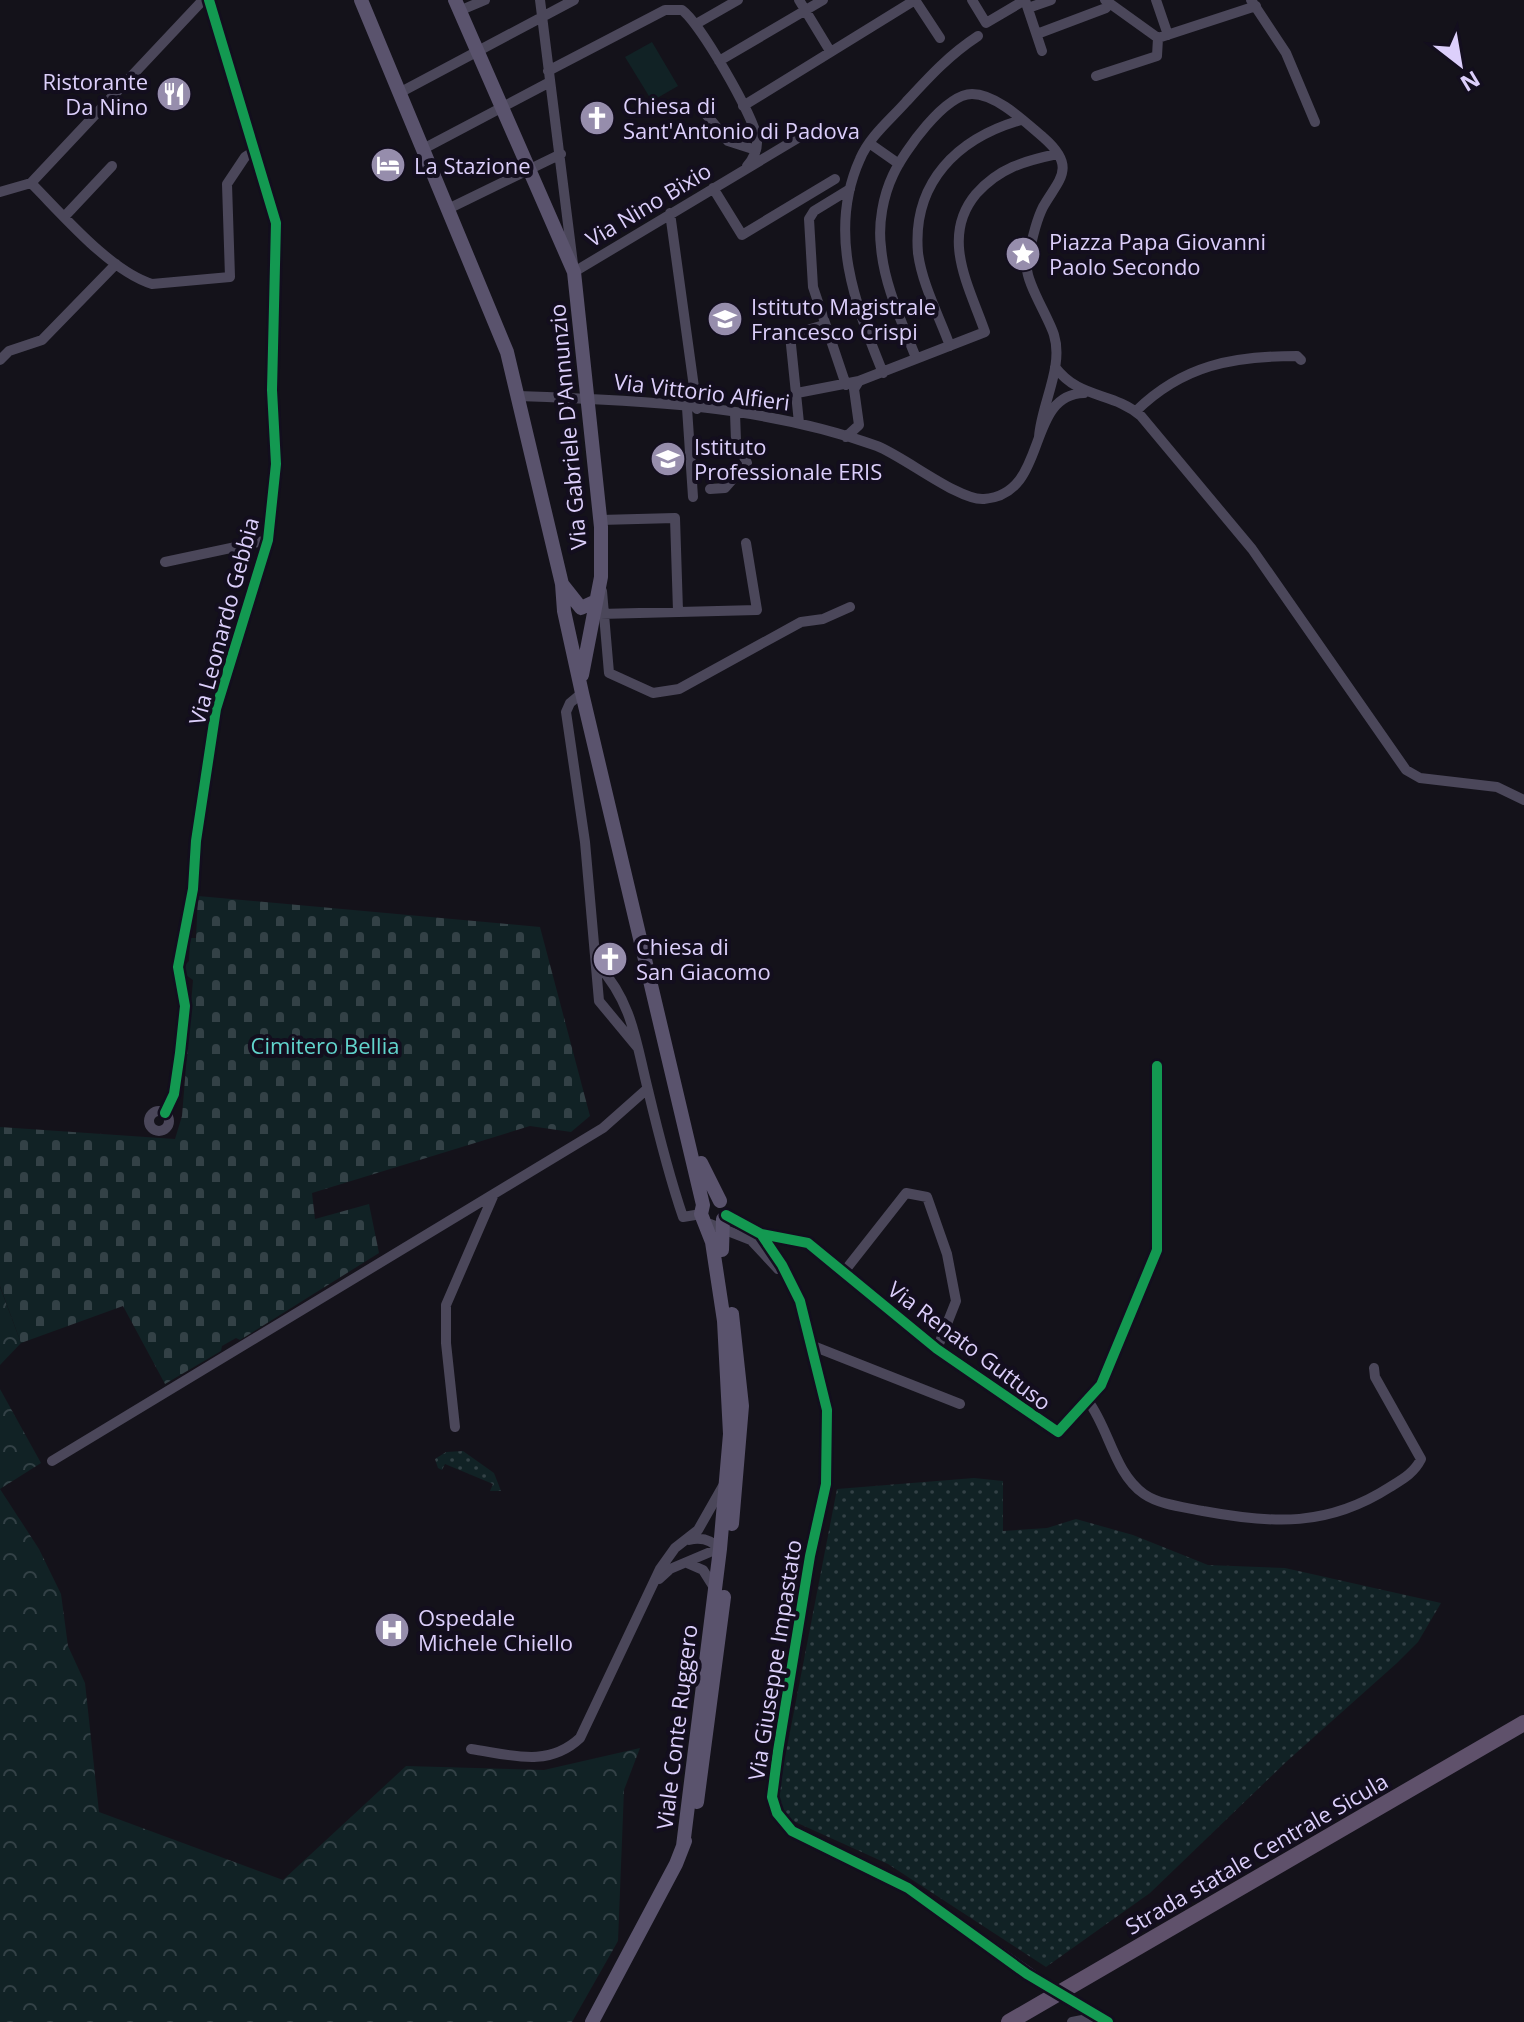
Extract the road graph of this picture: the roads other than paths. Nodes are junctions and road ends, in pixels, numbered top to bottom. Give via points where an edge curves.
1 (206, 0) edge
2 (485, 0) edge
3 (540, 0) edge
4 (574, 0) edge
5 (738, 0) edge
6 (823, 0) edge
7 (915, 0) edge
8 (972, 0) edge
9 (1051, 0) edge
10 (1156, 0) edge
11 (364, 1) edge
12 (1026, 3) edge
13 (1254, 3) edge
14 (1106, 4) edge
15 (457, 5) edge
16 (802, 5) edge
17 (542, 15) junction
18 (696, 24) junction
19 (1037, 34) junction
20 (978, 36) dead end
21 (1163, 36) junction
22 (940, 38) dead end
23 (476, 50) junction
24 (830, 51) junction
25 (1042, 51) dead end
26 (719, 61) junction
27 (1096, 76) dead end
28 (549, 77) junction
29 (401, 92) junction
30 (498, 104) junction
31 (743, 106) junction
32 (705, 113) dead end
33 (1021, 120) junction
34 (1315, 122) dead end
35 (808, 132) dead end
36 (423, 143) junction
37 (869, 143) junction
38 (256, 150) junction
39 (756, 150) junction
40 (561, 154) junction
41 (1057, 154) junction
42 (899, 164) junction
43 (112, 166) dead end
44 (743, 170) junction
45 (530, 176) junction
46 (835, 179) dead end
47 (31, 183) junction
48 (713, 188) junction
49 (850, 189) junction
50 (0, 192) edge
51 (670, 213) junction
52 (453, 215) junction
53 (65, 216) junction
54 (116, 264) junction
55 (574, 272) junction
56 (824, 325) junction
57 (950, 346) junction
58 (916, 358) junction
59 (0, 360) edge
60 (1301, 360) dead end
61 (1055, 367) junction
62 (883, 373) junction
63 (859, 381) junction
64 (846, 385) junction
65 (797, 393) junction
66 (1086, 393) junction
67 (518, 396) junction
68 (589, 398) junction
69 (692, 408) junction
70 (1136, 411) junction
71 (735, 413) junction
72 (799, 423) junction
73 (846, 437) junction
74 (1039, 437) junction
75 (710, 489) dead end
76 (693, 497) dead end
77 (600, 520) junction
78 (268, 540) junction
79 (746, 543) dead end
80 (165, 562) dead end
81 (562, 584) junction
82 (850, 607) dead end
83 (598, 610) junction
84 (678, 611) junction
85 (581, 689) junction
86 (1524, 800) edge
87 (598, 965) junction
88 (638, 1048) junction
89 (1157, 1066) dead end
90 (647, 1089) junction
91 (165, 1113) dead end
92 (494, 1194) junction
93 (714, 1216) junction
94 (761, 1234) junction
95 (843, 1273) junction
96 (792, 1286) junction
97 (813, 1346) junction
98 (937, 1349) junction
99 (1374, 1368) dead end
100 (1088, 1401) junction
101 (960, 1404) dead end
102 (455, 1427) dead end
103 (739, 1454) junction
104 (52, 1461) dead end
105 (727, 1477) junction
106 (687, 1540) junction
107 (720, 1549) junction
108 (685, 1563) junction
109 (715, 1589) junction
110 (650, 1590) junction
111 (712, 1702) junction
112 (1524, 1723) edge
113 (471, 1749) dead end
114 (683, 1846) junction
115 (1052, 1988) dead end
116 (1066, 1998) dead end
117 (1104, 2020) edge
118 (592, 2022) edge
119 (1009, 2022) edge
120 (1072, 2022) edge

1 - 38 street, Via Leonardo Gebbia
1 - 47 street
2 - 15 street
3 - 17 street
4 - 17 street
5 - 18 street
6 - 16 street
7 - 22 street
7 - 24 street
8 - 12 street via 986,23
9 - 12 street
10 - 21 street
11 - 29 main road
12 - 19 street
13 - 21 street
13 - 34 street via 1286,53
14 - 19 street
14 - 21 street
15 - 23 main road, Via Gabriele D'Annunzio
16 - 24 street
16 - 26 street
17 - 23 street
17 - 28 street
18 - 26 street
18 - 28 street via 682,10 665,10
19 - 25 street
20 - 37 street via 949,55
21 - 27 street via 1157,56
23 - 29 street
23 - 30 main road, Via Gabriele D'Annunzio
24 - 31 street
26 - 31 street
28 - 30 street
28 - 40 street
29 - 36 main road
30 - 36 street
30 - 45 main road, Via Gabriele D'Annunzio
31 - 39 street via 756,134
32 - 39 street via 728,141
33 - 41 street
33 - 42 street via 981,95 961,96 944,105
33 - 57 street via 983,133 961,148 927,194 918,252
35 - 44 street, Via Nino Bixio
36 - 52 main road
37 - 42 street
37 - 49 street
38 - 54 street via 227,184 230,277 152,284
38 - 78 street, Via Leonardo Gebbia via 276,223 276,464
39 - 44 street
40 - 45 street
40 - 55 street
41 - 57 street via 1006,169 978,192 959,218 961,261 985,332
41 - 61 street via 1063,177 1043,206 1026,271 1054,334
42 - 58 street via 887,190 880,246
43 - 53 street
44 - 48 street, Via Nino Bixio
45 - 52 street
45 - 55 main road, Via Gabriele D'Annunzio
46 - 48 street via 742,235
47 - 50 street
47 - 53 street
48 - 51 street, Via Nino Bixio
49 - 56 street via 809,219 813,287
49 - 62 street via 847,271
51 - 55 street, Via Nino Bixio
51 - 69 street
52 - 67 main road via 507,352
53 - 54 street
54 - 59 street via 42,340 9,351
55 - 68 main road, Via Gabriele D'Annunzio
56 - 64 street
56 - 65 street via 790,335
57 - 58 street
58 - 62 street
60 - 70 street via 1224,360 1192,370
61 - 66 street
61 - 74 street
62 - 63 street
63 - 64 street
63 - 73 street via 854,389 859,425
64 - 65 street
65 - 72 street
66 - 70 street
66 - 74 street via 1056,405
67 - 68 street, Via Vittorio Alfieri
67 - 81 main road
68 - 69 street, Via Vittorio Alfieri
68 - 77 main road, Via Gabriele D'Annunzio
69 - 71 street, Via Vittorio Alfieri
69 - 76 street
70 - 86 street via 1252,549 1406,770 1420,778 1497,787
71 - 72 street, Via Vittorio Alfieri
71 - 75 street via 736,441 747,463 725,488
72 - 73 street, Via Vittorio Alfieri
73 - 74 street, Via Vittorio Alfieri via 901,456 963,495 987,499 1021,480
77 - 83 main road, Via Gabriele D'Annunzio
77 - 84 street via 675,518
78 - 80 street
78 - 91 street, Via Leonardo Gebbia via 216,709 178,967 185,1006 180,1053 174,1094
79 - 84 street via 757,610
81 - 83 main road via 581,608
81 - 85 main road
82 - 83 street via 801,622 679,689 643,691 609,673
83 - 84 street
83 - 85 main road, Via Gabriele D'Annunzio
85 - 87 street via 566,712
85 - 93 main road via 679,1103
87 - 88 street via 623,996
87 - 88 street via 599,1001
88 - 90 street
89 - 100 street, Via Renato Guttuso via 1157,1250 1101,1385
90 - 92 street via 603,1128
90 - 93 street via 683,1217
92 - 102 street via 446,1305
92 - 104 street
93 - 94 street
93 - 96 street via 751,1240
93 - 103 main road, Viale Conte Ruggero via 741,1379
93 - 105 main road, Viale Conte Ruggero via 731,1396
94 - 95 street, Via Renato Guttuso via 808,1243
94 - 96 street
95 - 98 street, Via Renato Guttuso
95 - 98 street via 906,1193 927,1197 956,1301
96 - 97 street, Via Giuseppe Impastato
97 - 101 street
97 - 115 street, Via Giuseppe Impastato via 829,1447 778,1751 772,1797 777,1813 806,1839 908,1888
98 - 100 street, Via Renato Guttuso via 1053,1431 1063,1430
99 - 100 street via 1421,1459 1413,1472 1373,1498 1322,1518 1260,1521 1150,1497 1134,1483
103 - 107 street
103 - 111 main road, Viale Conte Ruggero
105 - 106 street via 706,1520
105 - 107 main road, Viale Conte Ruggero
106 - 107 street via 700,1538
106 - 110 street via 667,1556
107 - 108 street
107 - 109 main road, Viale Conte Ruggero
107 - 111 street
108 - 109 street via 703,1570
108 - 110 street via 670,1569
109 - 114 main road, Viale Conte Ruggero
110 - 113 street via 586,1729 570,1747 537,1759
111 - 114 main road, Viale Conte Ruggero via 697,1807
112 - 119 main road, Strada statale Centrale Sicula
114 - 118 main road
116 - 117 street
117 - 120 street

